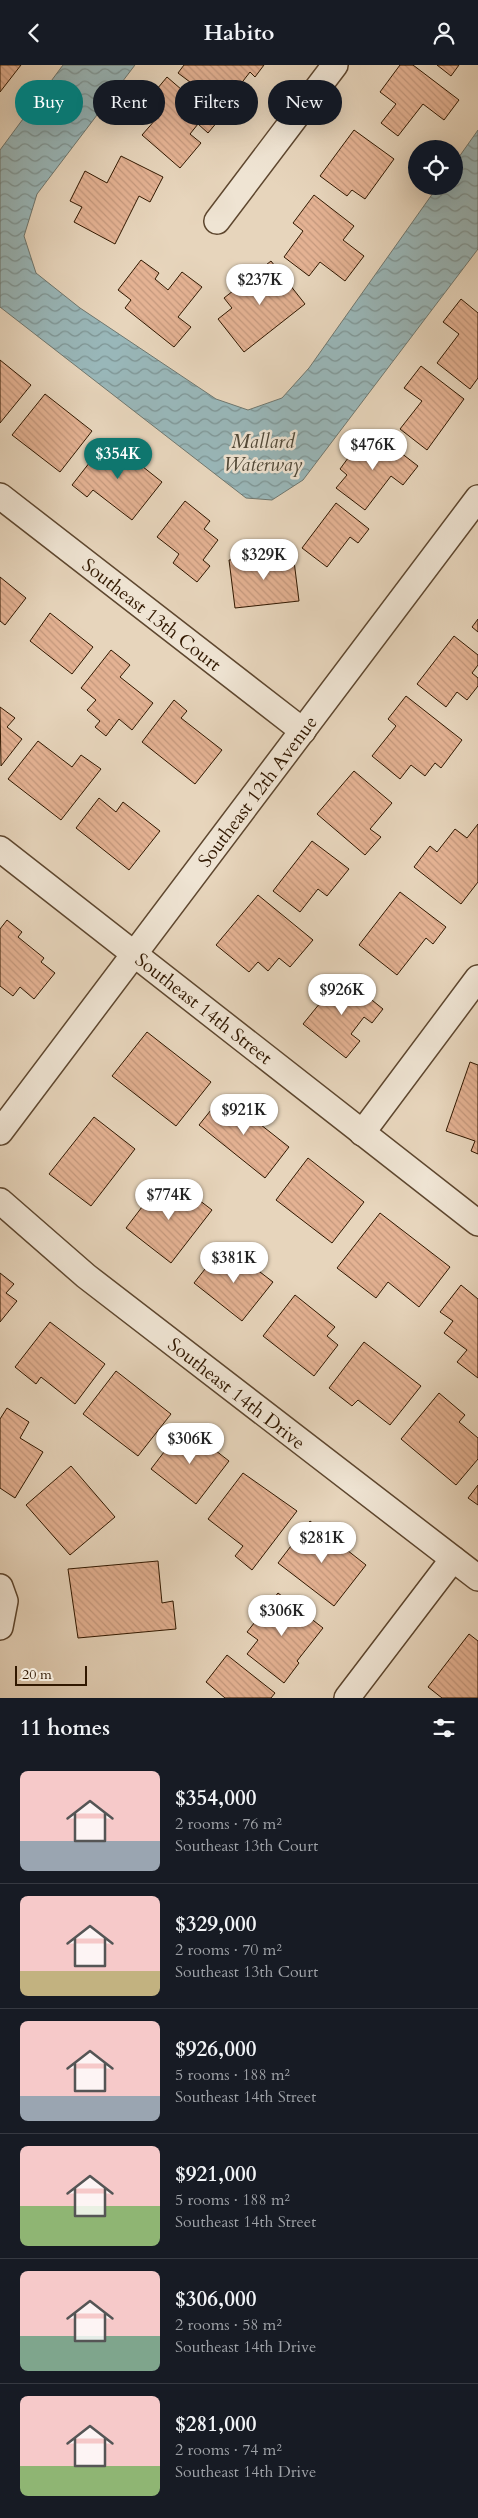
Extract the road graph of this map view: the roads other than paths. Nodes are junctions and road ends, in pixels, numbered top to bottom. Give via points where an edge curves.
1 (335, 65) edge
2 (217, 221) dead end
3 (0, 496) edge
4 (478, 498) edge
5 (303, 731) junction
6 (0, 849) edge
7 (134, 953) junction
8 (478, 978) edge
9 (0, 1132) edge
10 (362, 1133) junction
11 (0, 1201) edge
12 (478, 1223) edge
13 (453, 1559) junction
14 (478, 1579) edge
15 (0, 1587) edge
16 (0, 1627) edge
17 (347, 1698) edge

1 - 2 street
3 - 5 street, Southeast 13th Court
4 - 5 street, Southeast 12th Avenue
5 - 7 street, Southeast 12th Avenue
6 - 7 street, Southeast 14th Street
7 - 9 street, Southeast 12th Avenue
7 - 10 street, Southeast 14th Street
8 - 10 street
10 - 12 street, Southeast 14th Street
11 - 13 street, Southeast 14th Drive via 86,1277
13 - 14 street, Southeast 14th Drive
13 - 17 street
15 - 16 street via 5,1601

